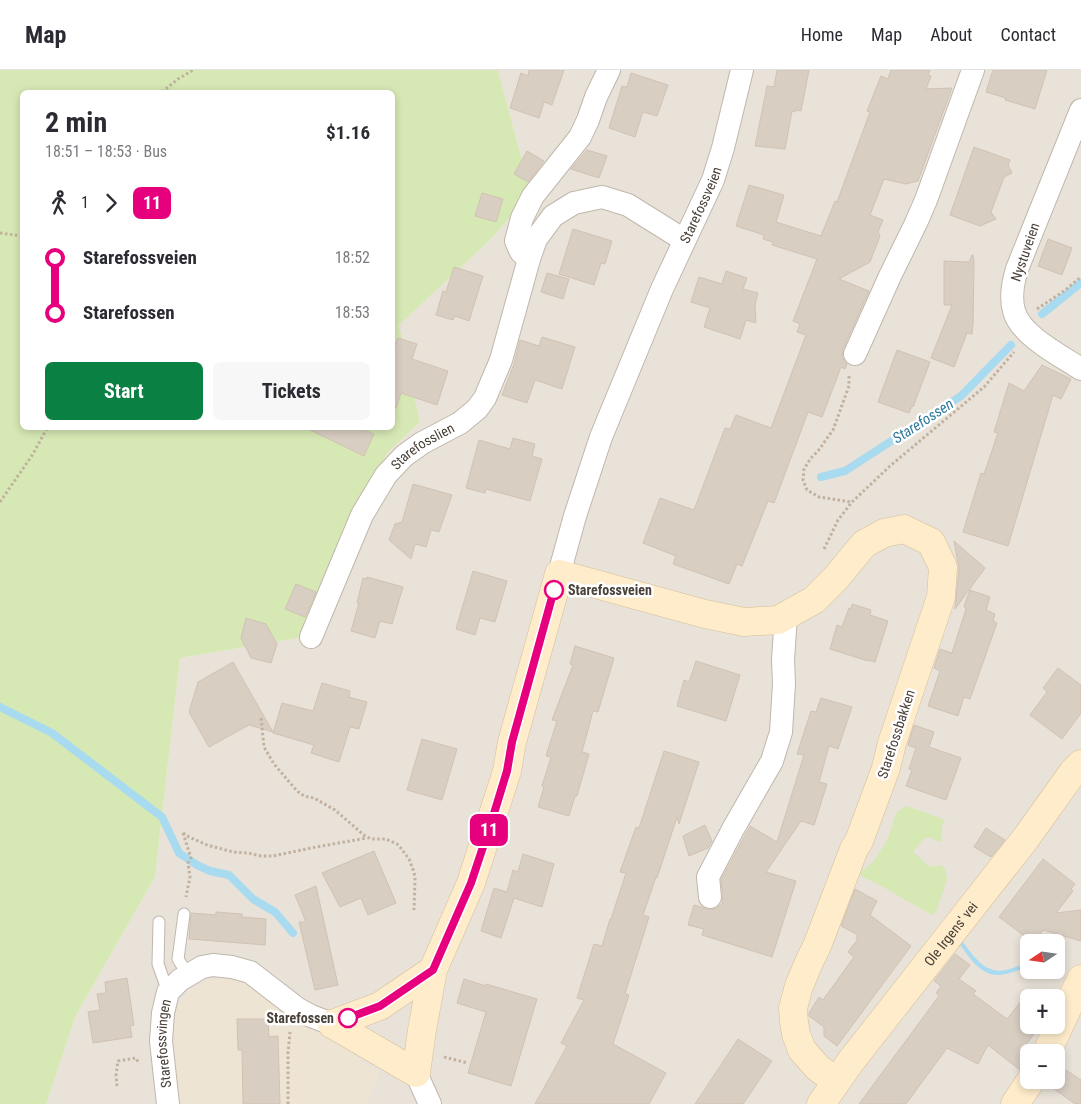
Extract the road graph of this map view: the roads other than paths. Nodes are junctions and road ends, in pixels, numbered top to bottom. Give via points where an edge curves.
1 (609, 70) edge
2 (742, 70) edge
3 (973, 70) edge
4 (1081, 110) edge
5 (684, 240) junction
6 (529, 259) junction
7 (855, 354) dead end
8 (1081, 369) edge
9 (559, 574) junction
10 (786, 615) junction
11 (311, 637) dead end
12 (1081, 764) edge
13 (710, 897) dead end
14 (184, 914) road end
15 (159, 922) dead end
16 (433, 970) junction
17 (188, 975) junction
18 (1081, 980) edge
19 (168, 992) junction
20 (332, 1024) junction
21 (1051, 1044) edge
22 (416, 1073) junction
23 (836, 1081) junction
24 (1025, 1089) edge
25 (168, 1104) edge
26 (430, 1104) edge
27 (821, 1104) edge
28 (1015, 1104) edge

1 - 6 street via 580,137 532,196 522,218 516,241
2 - 5 street, Starefossveien via 713,180
3 - 7 street via 926,200
4 - 8 street, Nystuveien via 1017,269 1012,292 1014,312 1024,330
5 - 6 street, Starefosslien via 628,205 602,197 574,203 553,216 536,240
5 - 9 street, Starefossveien via 601,437
6 - 11 street, Starefosslien via 500,360 485,398 460,423 422,443 386,475 362,515
9 - 10 street, Starefossbakken via 744,622 778,620
9 - 16 street, Starefossveien via 492,820 471,883
10 - 13 street via 781,732 772,761 708,877
10 - 23 street, Starefossbakken via 814,600 864,544 884,533 904,530 931,542 943,567 941,597 886,768 793,1008 796,1034 802,1050 818,1068
12 - 23 street, Ole Irgens' vei
14 - 17 lane via 178,959
15 - 19 lane via 158,964
16 - 20 street via 380,1006
16 - 22 street, Starefossveien
17 - 19 street, Starefossvingen
17 - 20 street, Starefossvingen via 213,965 250,972 294,1006
18 - 21 street
19 - 25 street, Starefossvingen via 161,1041
20 - 22 street, Starefossvingen
22 - 26 street
23 - 27 street, Ole Irgens' vei
24 - 28 street

